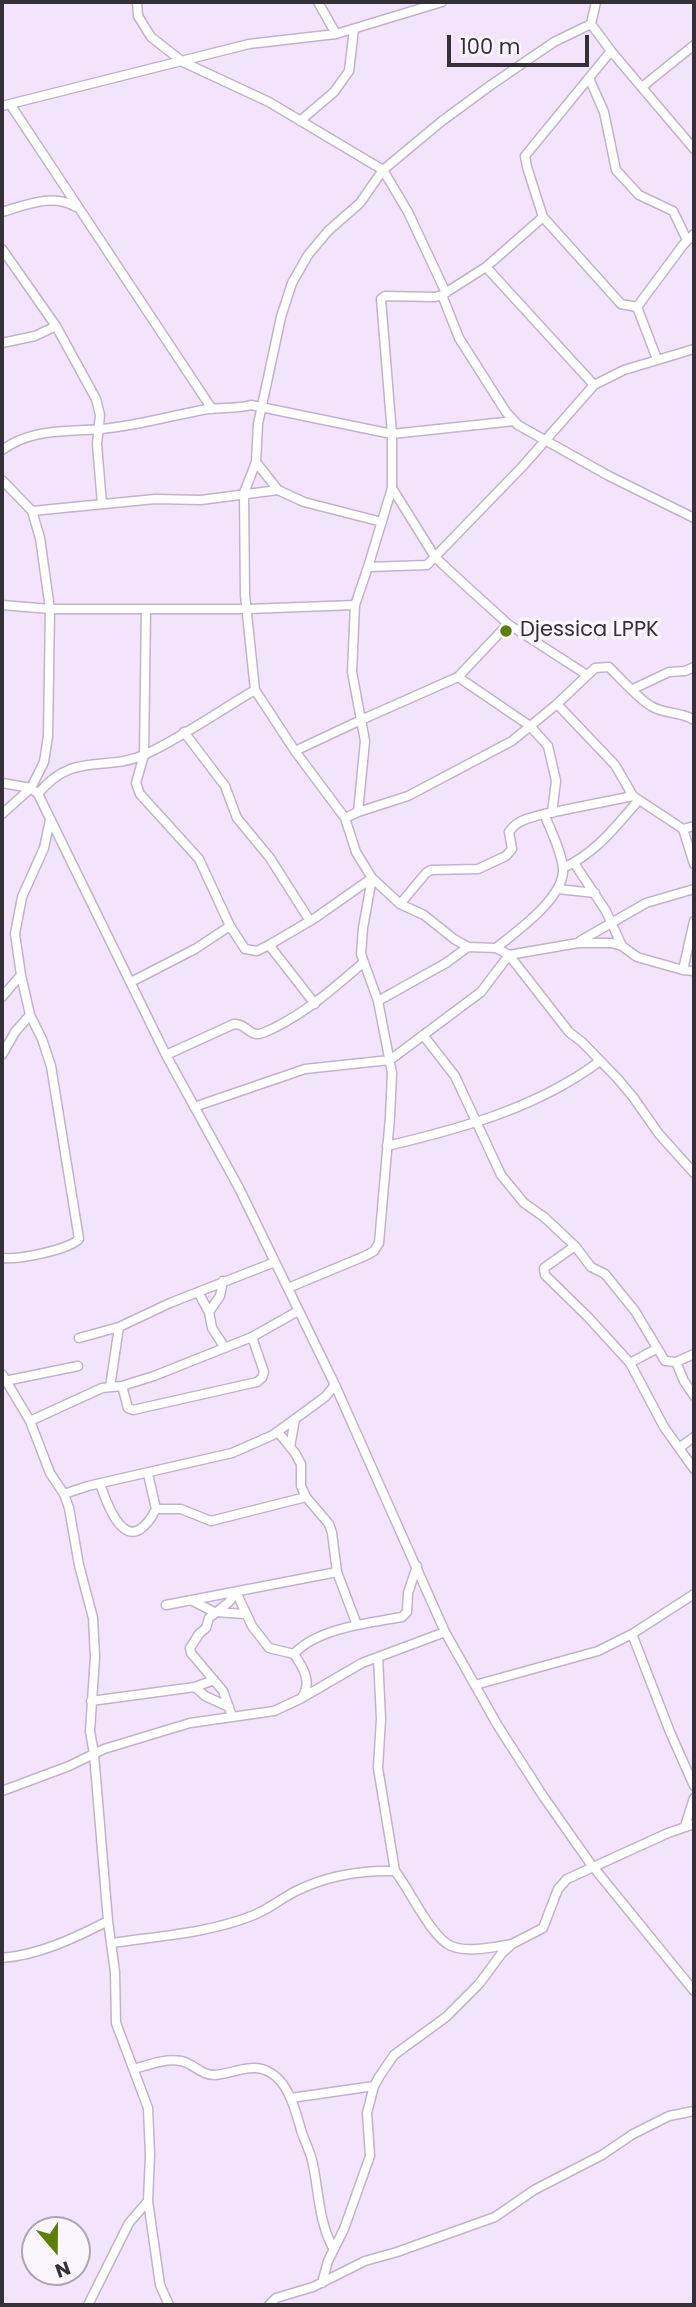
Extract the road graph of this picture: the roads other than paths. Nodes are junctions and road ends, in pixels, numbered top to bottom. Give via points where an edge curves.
1 (137, 2) edge
2 (318, 2) edge
3 (442, 2) edge
4 (596, 2) edge
5 (416, 5) edge
6 (591, 24) junction
7 (354, 29) junction
8 (336, 34) junction
9 (694, 45) edge
10 (611, 51) junction
11 (183, 62) junction
12 (589, 78) junction
13 (642, 87) junction
14 (6, 105) edge
15 (300, 121) junction
16 (694, 149) edge
17 (383, 170) junction
18 (80, 209) junction
19 (2, 212) edge
20 (544, 217) junction
21 (691, 237) edge
22 (2, 249) edge
23 (486, 267) junction
24 (444, 294) junction
25 (637, 307) junction
26 (56, 326) junction
27 (2, 343) edge
28 (694, 349) edge
29 (657, 359) junction
30 (594, 385) junction
31 (262, 408) junction
32 (212, 409) junction
33 (514, 421) junction
34 (100, 429) junction
35 (392, 434) junction
36 (544, 441) junction
37 (2, 450) edge
38 (256, 462) junction
39 (2, 481) edge
40 (392, 488) junction
41 (278, 490) junction
42 (244, 493) junction
43 (102, 505) junction
44 (32, 511) junction
45 (694, 518) edge
46 (382, 522) junction
47 (435, 557) junction
48 (368, 567) junction
49 (2, 605) edge
50 (355, 605) junction
51 (50, 609) junction
52 (146, 609) junction
53 (248, 609) junction
54 (508, 624) junction
55 (694, 667) edge
56 (587, 675) junction
57 (458, 677) junction
58 (633, 689) junction
59 (254, 690) junction
60 (557, 704) junction
61 (361, 720) junction
62 (694, 720) edge
63 (530, 726) junction
64 (184, 732) junction
65 (295, 751) junction
66 (144, 755) junction
67 (2, 783) edge
68 (34, 791) junction
69 (636, 798) junction
70 (358, 812) junction
71 (2, 814) edge
72 (548, 814) junction
73 (345, 818) junction
74 (50, 820) junction
75 (694, 826) edge
76 (683, 829) junction
77 (574, 863) junction
78 (694, 864) edge
79 (563, 868) junction
80 (372, 878) junction
81 (694, 889) edge
82 (558, 890) junction
83 (594, 893) junction
84 (400, 904) junction
85 (310, 921) junction
86 (694, 921) edge
87 (611, 922) junction
88 (230, 926) junction
89 (578, 943) junction
90 (269, 945) junction
91 (622, 946) junction
92 (468, 947) junction
93 (496, 948) junction
94 (509, 955) junction
95 (364, 962) junction
96 (683, 970) junction
97 (694, 971) edge
98 (21, 975) junction
99 (131, 982) junction
100 (2, 997) edge
101 (378, 1001) junction
102 (315, 1004) junction
103 (30, 1015) junction
104 (423, 1035) junction
105 (2, 1055) edge
106 (166, 1055) junction
107 (390, 1060) junction
108 (600, 1061) junction
109 (194, 1107) junction
110 (477, 1123) junction
111 (387, 1146) junction
112 (694, 1172) edge
113 (575, 1246) junction
114 (2, 1258) edge
115 (275, 1262) junction
116 (223, 1281) junction
117 (288, 1288) junction
118 (198, 1292) junction
119 (298, 1311) junction
120 (209, 1312) junction
121 (119, 1327) junction
122 (252, 1337) junction
123 (79, 1338) dead end
124 (225, 1348) junction
125 (656, 1349) junction
126 (694, 1354) edge
127 (676, 1362) junction
128 (630, 1363) junction
129 (78, 1366) dead end
130 (3, 1378) edge
131 (335, 1385) junction
132 (122, 1386) junction
133 (110, 1387) junction
134 (694, 1396) edge
135 (295, 1419) junction
136 (30, 1422) junction
137 (278, 1432) junction
138 (694, 1437) edge
139 (290, 1447) junction
140 (680, 1448) junction
141 (694, 1469) edge
142 (148, 1474) junction
143 (100, 1484) junction
144 (64, 1494) junction
145 (306, 1497) junction
146 (156, 1509) junction
147 (417, 1566) junction
148 (337, 1572) junction
149 (236, 1592) junction
150 (693, 1596) edge
151 (191, 1600) junction
152 (166, 1605) dead end
153 (214, 1612) junction
154 (246, 1614) junction
155 (357, 1625) junction
156 (445, 1632) junction
157 (632, 1634) junction
158 (294, 1654) junction
159 (378, 1657) junction
160 (214, 1680) junction
161 (475, 1685) junction
162 (195, 1687) junction
163 (300, 1699) junction
164 (91, 1701) junction
165 (229, 1707) junction
166 (232, 1716) junction
167 (94, 1754) junction
168 (694, 1786) edge
169 (2, 1791) edge
170 (694, 1798) edge
171 (690, 1825) edge
172 (592, 1866) junction
173 (395, 1871) junction
174 (108, 1920) junction
175 (112, 1943) junction
176 (512, 1944) junction
177 (2, 1958) edge
178 (694, 1991) edge
179 (134, 2069) junction
180 (374, 2086) junction
181 (291, 2098) junction
182 (694, 2111) edge
183 (148, 2201) junction
184 (333, 2248) junction
185 (322, 2283) junction
186 (88, 2305) edge
187 (169, 2305) edge
188 (269, 2305) edge

1 - 11 street via 140,22 151,37
2 - 8 street
3 - 5 street
4 - 6 street
5 - 7 street
6 - 10 street
6 - 17 street via 554,42 491,85
7 - 8 street
7 - 15 street via 349,71 334,92
8 - 11 street via 249,44
9 - 13 street
10 - 12 street
10 - 13 street
11 - 14 street
11 - 15 street
12 - 20 street via 525,156
12 - 21 street via 604,112 616,170 639,195 673,211
13 - 16 street
14 - 18 street
15 - 17 street
17 - 24 street via 408,212
17 - 31 street via 360,203 308,255 292,283
18 - 19 street via 54,199
18 - 32 street
20 - 23 street
20 - 25 street via 621,304
21 - 25 street
22 - 26 street
23 - 24 street
23 - 30 street
24 - 33 street via 459,338
24 - 35 street via 381,299
25 - 29 street
26 - 27 street
26 - 34 street via 96,399
28 - 29 street
29 - 30 street
30 - 36 street
31 - 32 street
31 - 35 street
31 - 38 street
32 - 34 street
33 - 35 street
33 - 36 street
34 - 37 street via 27,436
34 - 43 street
35 - 40 street
36 - 45 street
36 - 47 street
38 - 41 street
38 - 42 street
39 - 44 street
40 - 46 street
40 - 47 street
41 - 42 street
41 - 46 street via 304,502
42 - 43 street
42 - 53 street
43 - 44 street
44 - 51 street
46 - 48 street
47 - 48 street via 427,565
47 - 54 street
48 - 50 street
49 - 51 street
50 - 53 street
50 - 61 street via 352,672
51 - 52 street
51 - 68 street via 48,736
52 - 53 street
52 - 66 street
53 - 59 street
54 - 56 street
54 - 57 street
55 - 58 street via 669,672
56 - 58 street via 595,668 609,667
56 - 60 street
57 - 61 street
57 - 63 street
58 - 62 street via 650,706
59 - 64 street
59 - 65 street
60 - 63 street
60 - 69 street via 615,765
61 - 65 street
61 - 70 street via 365,741
63 - 70 street via 512,741 408,796
63 - 72 street via 548,746 552,758 556,781
64 - 66 street
64 - 85 street via 225,786 237,818 270,858
65 - 73 street
66 - 68 street via 76,767
66 - 88 street via 136,783 140,794 199,859
67 - 68 street
68 - 71 street
68 - 74 street
69 - 72 street
69 - 76 street
69 - 77 street via 601,844
70 - 73 street
72 - 79 street
72 - 84 street via 522,820 511,828 512,849 506,856 475,869 432,870
73 - 80 street via 356,852
74 - 98 street via 44,848 22,897 15,934
74 - 99 street
75 - 76 street
76 - 78 street
77 - 79 street
77 - 83 street
79 - 82 street
80 - 84 street
80 - 85 street
80 - 95 street via 361,946
81 - 87 street via 646,903
82 - 83 street
82 - 93 street
83 - 87 street
84 - 92 street via 424,915
85 - 90 street
86 - 96 street
87 - 89 street
87 - 91 street
88 - 90 street via 245,949 257,951
88 - 99 street
89 - 91 street
89 - 94 street
90 - 102 street
91 - 96 street via 638,957
92 - 93 street
92 - 101 street
93 - 94 street
94 - 104 street via 481,992
94 - 108 street via 569,1032
95 - 101 street
95 - 102 street
96 - 97 street
98 - 100 street
98 - 103 street
99 - 106 street
101 - 107 street
102 - 106 street via 261,1034 234,1024
103 - 105 street
103 - 114 street via 51,1066 79,1239 39,1254
104 - 107 street
104 - 110 street via 455,1076
106 - 109 street
107 - 109 street via 305,1069
107 - 111 street
108 - 110 street via 528,1104
108 - 112 street
109 - 115 street
110 - 111 street
110 - 113 street via 501,1175 524,1203
111 - 117 street via 381,1228 374,1251
113 - 125 street via 635,1311
113 - 128 street via 544,1268 545,1275
115 - 116 street
115 - 117 street
116 - 118 street
116 - 120 street
117 - 119 street
118 - 120 street
118 - 121 street
119 - 122 street
119 - 131 street
120 - 124 street via 212,1328
121 - 123 street
121 - 133 street
122 - 124 street
122 - 132 street via 264,1372 257,1382 134,1409 128,1408
124 - 132 street
125 - 127 street via 665,1361
125 - 128 street
126 - 127 street
127 - 134 street
128 - 140 street
129 - 130 street
130 - 136 street
131 - 135 street
131 - 147 street
132 - 133 street
133 - 136 street
135 - 137 street
135 - 139 street
136 - 144 street via 50,1473
137 - 139 street
137 - 142 street via 232,1453
138 - 140 street
139 - 145 street via 301,1464
140 - 141 street
142 - 143 street
142 - 146 street
143 - 144 street
143 - 146 street via 123,1529 135,1532 143,1528
144 - 164 street via 93,1618
145 - 146 street via 211,1521 181,1509
145 - 148 street via 329,1524
147 - 155 street via 402,1617
147 - 156 street
148 - 149 street
148 - 155 street
149 - 151 street
149 - 153 street
149 - 154 street
150 - 157 street
151 - 152 street
151 - 153 street
153 - 154 street
153 - 160 street via 190,1648
154 - 158 street via 269,1648
155 - 158 street via 317,1637
156 - 159 street
156 - 161 street
157 - 161 street via 598,1651
157 - 168 street
158 - 163 street via 306,1675 306,1692
159 - 163 street
159 - 173 street via 378,1768
160 - 162 street
160 - 165 street
161 - 172 street
162 - 164 street
162 - 165 street
163 - 166 street via 274,1711
164 - 167 street
165 - 166 street
166 - 167 street via 190,1723
167 - 169 street
167 - 174 street
170 - 171 street
171 - 172 street
172 - 176 street via 558,1889 543,1928
172 - 178 street
173 - 175 street via 370,1870 315,1883 256,1915 215,1927
173 - 176 street via 449,1945
174 - 175 street
174 - 177 street via 64,1942
175 - 179 street via 116,2023
176 - 180 street via 446,2017 394,2055
179 - 181 street via 180,2061 212,2075 260,2068
179 - 183 street via 148,2108
180 - 181 street
180 - 184 street via 367,2113 370,2156
181 - 184 street via 312,2159 324,2228
182 - 185 street via 669,2116 633,2134 495,2217 365,2261
183 - 186 street via 129,2223
183 - 187 street via 160,2285
184 - 185 street
185 - 188 street via 276,2298

